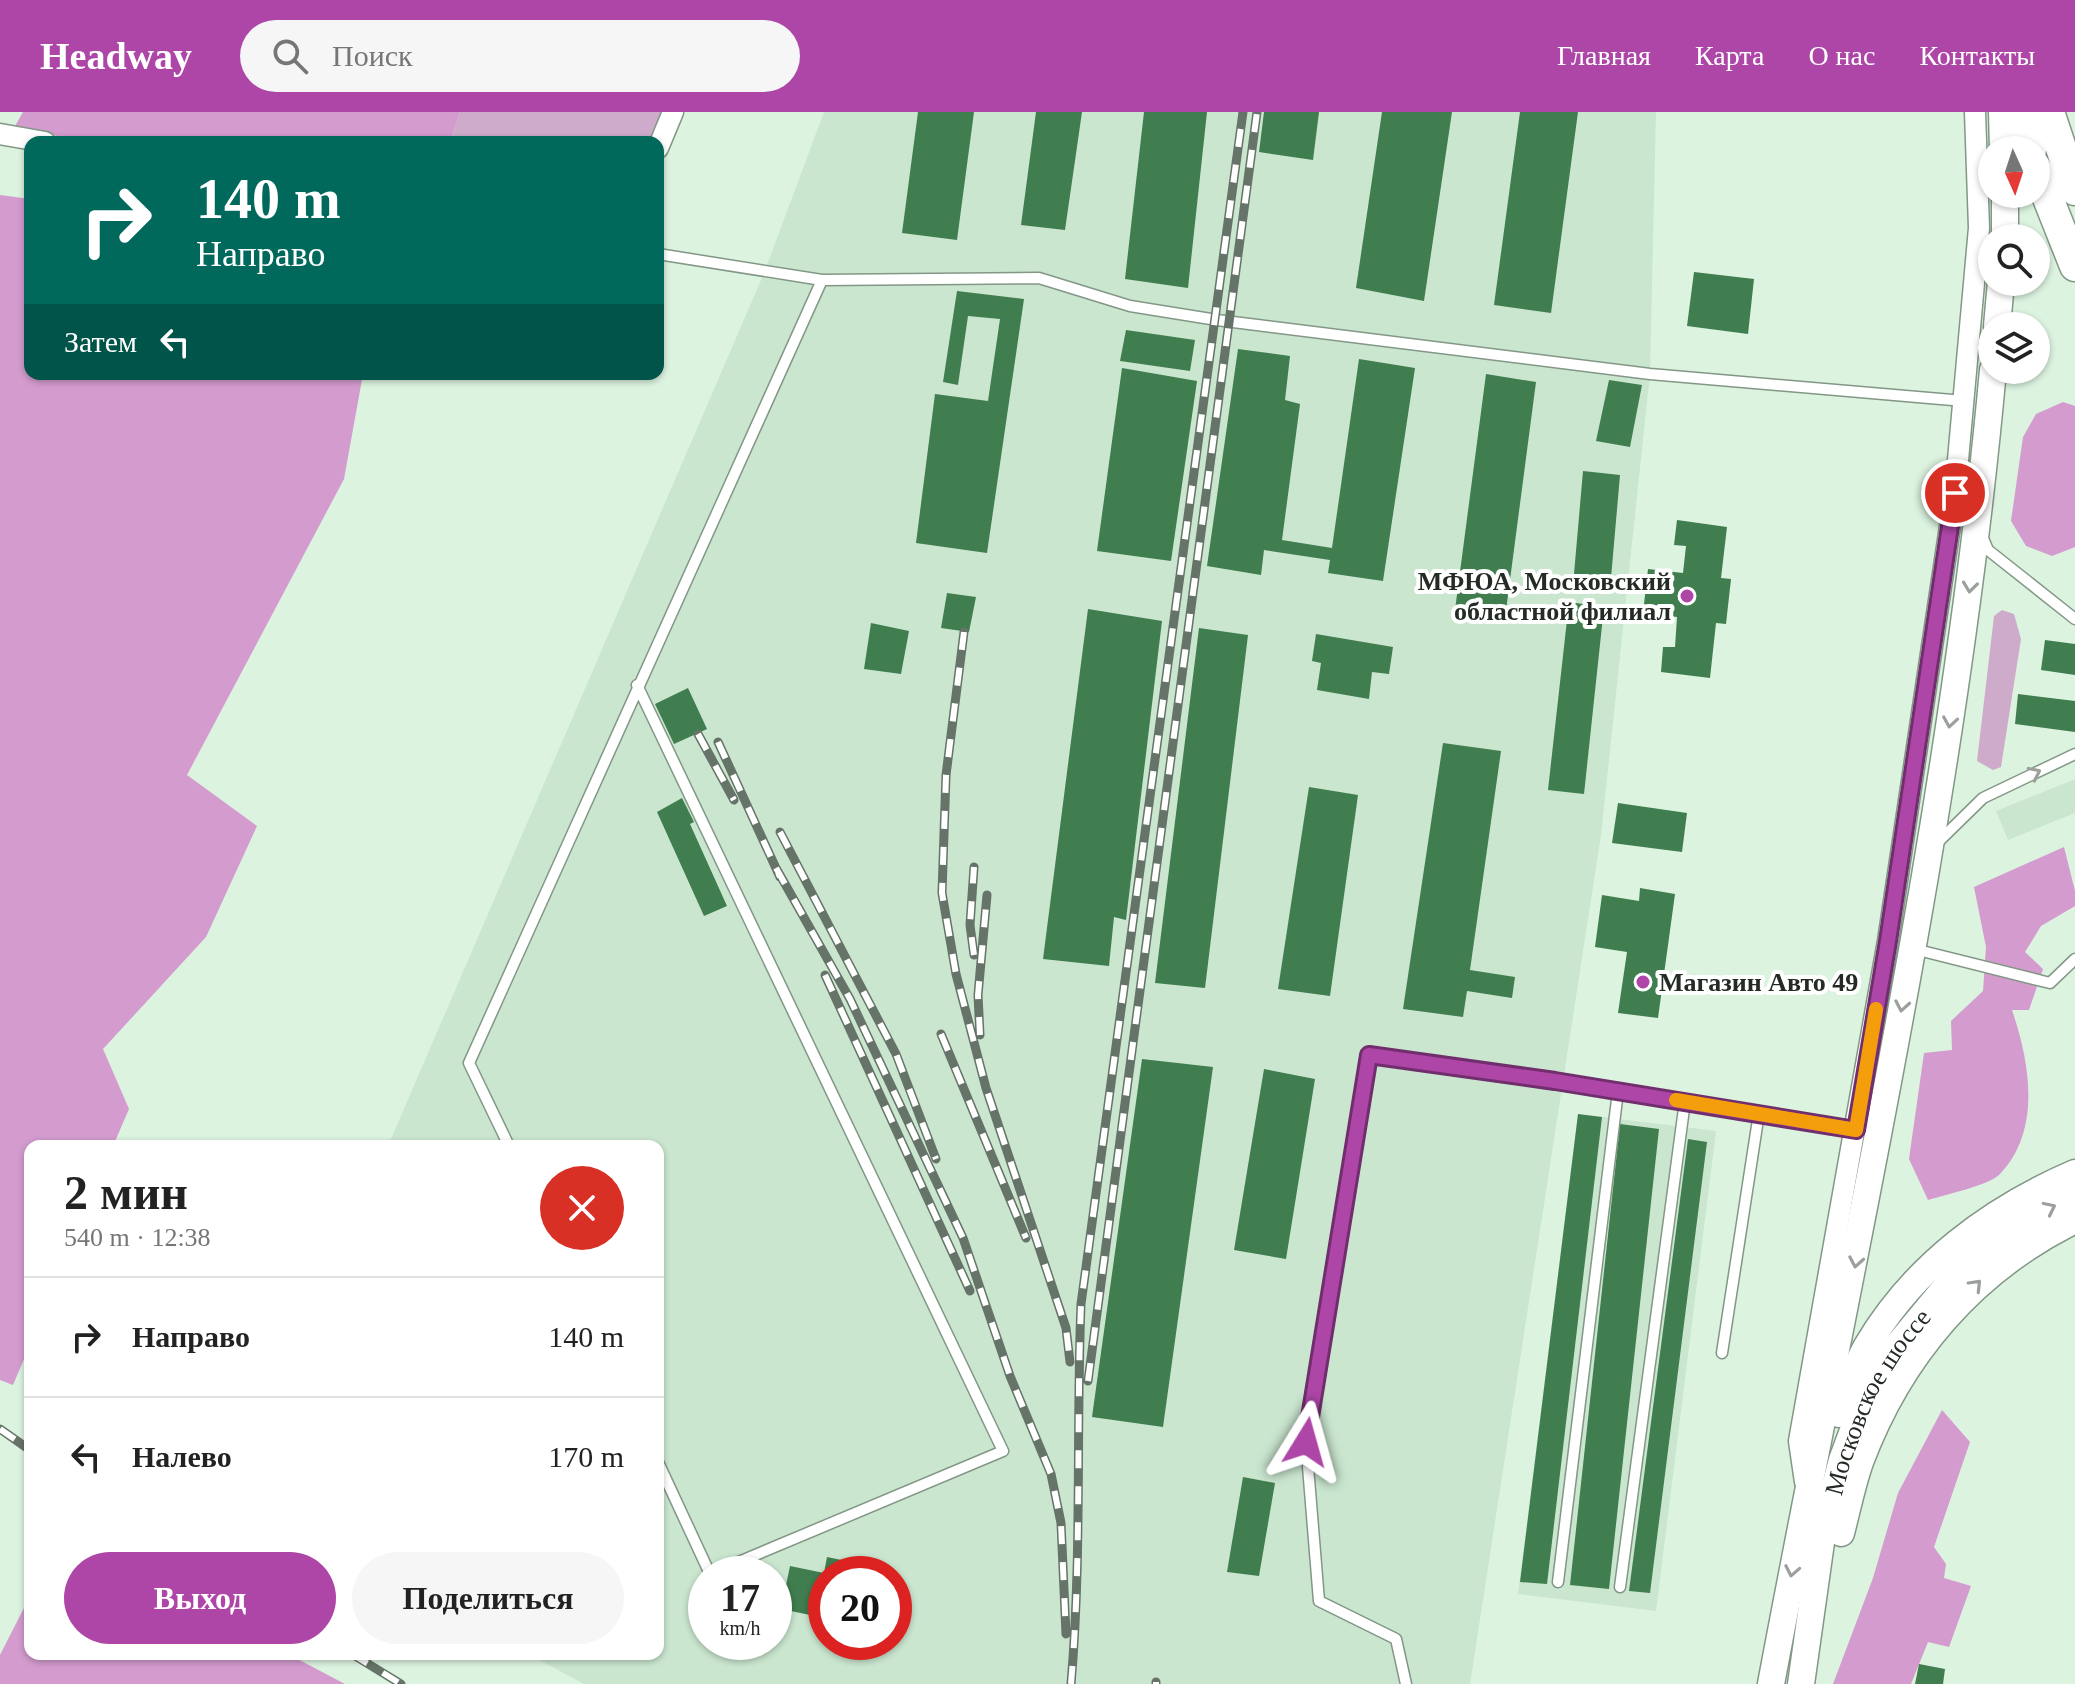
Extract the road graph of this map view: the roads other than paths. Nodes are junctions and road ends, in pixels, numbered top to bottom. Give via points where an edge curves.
1 (673, 112) edge
2 (1975, 112) edge
3 (2002, 112) edge
4 (2020, 112) edge
5 (2049, 112) edge
6 (0, 134) edge
7 (663, 136) edge
8 (2003, 136) edge
9 (2027, 136) edge
10 (24, 138) edge
11 (2075, 190) edge
12 (2050, 203) edge
13 (664, 255) edge
14 (2075, 266) edge
15 (822, 280) junction
16 (1992, 384) edge
17 (1966, 401) junction
18 (1977, 523) junction
19 (2075, 619) edge
20 (637, 685) junction
21 (2075, 754) edge
22 (1928, 851) junction
23 (1912, 949) junction
24 (2075, 959) edge
25 (1618, 1091) junction
26 (1685, 1101) junction
27 (1759, 1113) junction
28 (1856, 1130) junction
29 (506, 1140) edge
30 (2075, 1173) edge
31 (2075, 1196) edge
32 (2075, 1220) edge
33 (1722, 1353) dead end
34 (664, 1475) edge
35 (1807, 1494) junction
36 (1822, 1535) junction
37 (1558, 1582) dead end
38 (1620, 1587) dead end
39 (1406, 1684) edge
40 (1771, 1684) edge
41 (1802, 1684) edge

1 - 7 street
2 - 17 street via 1979,228
3 - 8 main road
4 - 9 main road
5 - 11 main road
6 - 10 street
12 - 14 main road
13 - 15 lane
15 - 17 lane via 1039,278 1130,306 1229,321 1650,374
15 - 20 lane
16 - 18 main road
17 - 28 street via 1935,641
18 - 19 lane via 1988,550
18 -> 22 main road via 1963,645
20 - 29 lane via 469,1063
20 - 34 lane via 1003,1451 710,1574
22 -> 21 lane via 1983,798
22 - 23 main road
23 - 24 lane via 2050,983
23 -> 35 main road via 1848,1303
25 - 26 lane
25 - 37 lane
25 - 39 lane via 1369,1055 1306,1442 1319,1601 1396,1639
26 - 27 lane
26 - 38 lane
27 - 28 lane
27 - 33 lane
28 - 35 street via 1799,1441
30 - 35 main road via 1958,1239 1913,1286 1867,1346
36 -> 31 main road, Московское шоссе via 1867,1393 1897,1346 1970,1258
41 -> 32 main road via 1861,1461 1898,1386 1937,1326 1985,1276 2035,1240
35 - 36 street
35 -> 40 main road, Московское шоссе
36 - 41 main road, Московское шоссе

